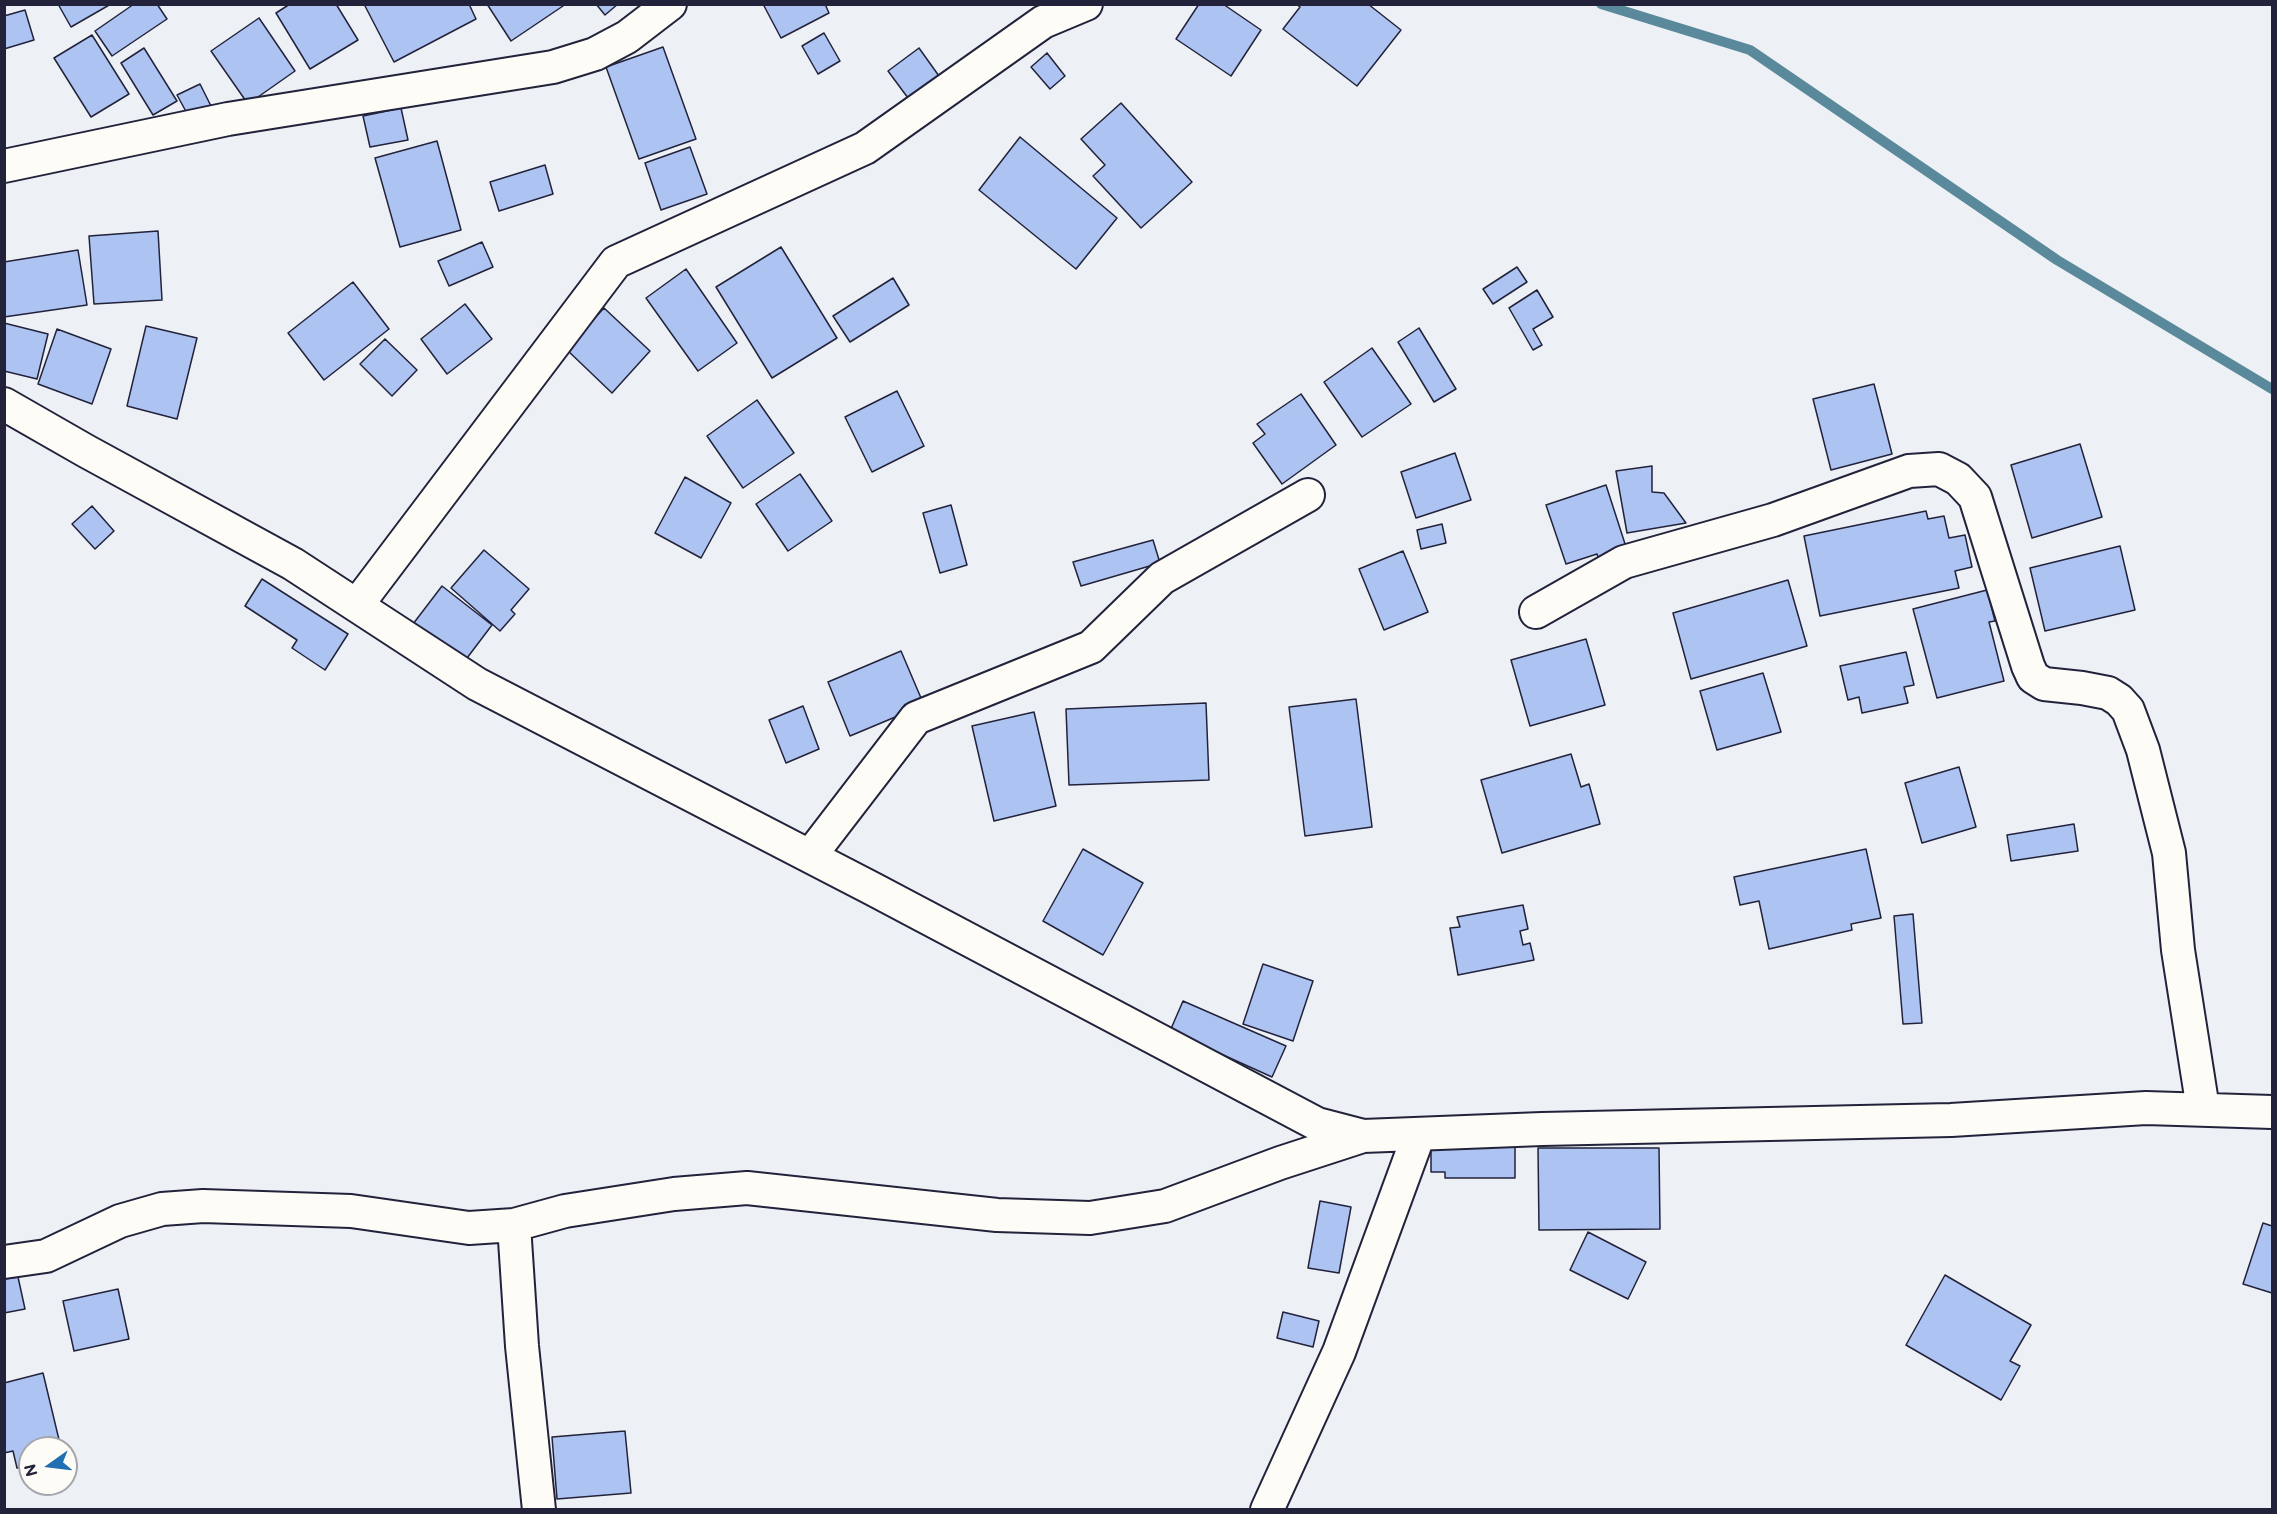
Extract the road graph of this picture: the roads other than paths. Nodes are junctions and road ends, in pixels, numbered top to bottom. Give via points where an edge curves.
1 (670, 4) edge
2 (1086, 4) edge
3 (4, 166) edge
4 (4, 404) edge
5 (1308, 495) dead end
6 (357, 605) junction
7 (1536, 612) dead end
8 (810, 856) junction
9 (2203, 1109) junction
10 (2272, 1112) edge
11 (1419, 1134) junction
12 (1363, 1136) junction
13 (514, 1225) junction
14 (4, 1262) edge
15 (539, 1509) edge
16 (1267, 1509) edge

1 - 3 street via 616,43 553,67 228,119
2 - 6 street via 1043,22 865,148 616,262
4 - 6 street via 293,564
5 - 8 street via 1162,578 1091,647 916,718
6 - 8 street via 477,684
7 - 9 street via 1624,562 1773,520 1909,471 1939,470 1958,479 1975,497 2033,677 2044,684 2108,693 2128,711 2143,750 2169,853 2178,950
8 - 12 street via 1317,1124
9 - 10 street
9 - 11 street
11 - 12 street
11 - 16 street via 1339,1352
12 - 13 street via 1165,1206 1090,1218 997,1215 747,1188 674,1194 565,1211
13 - 14 street via 469,1228 351,1211 203,1206 162,1209 120,1221 46,1256
13 - 15 street

